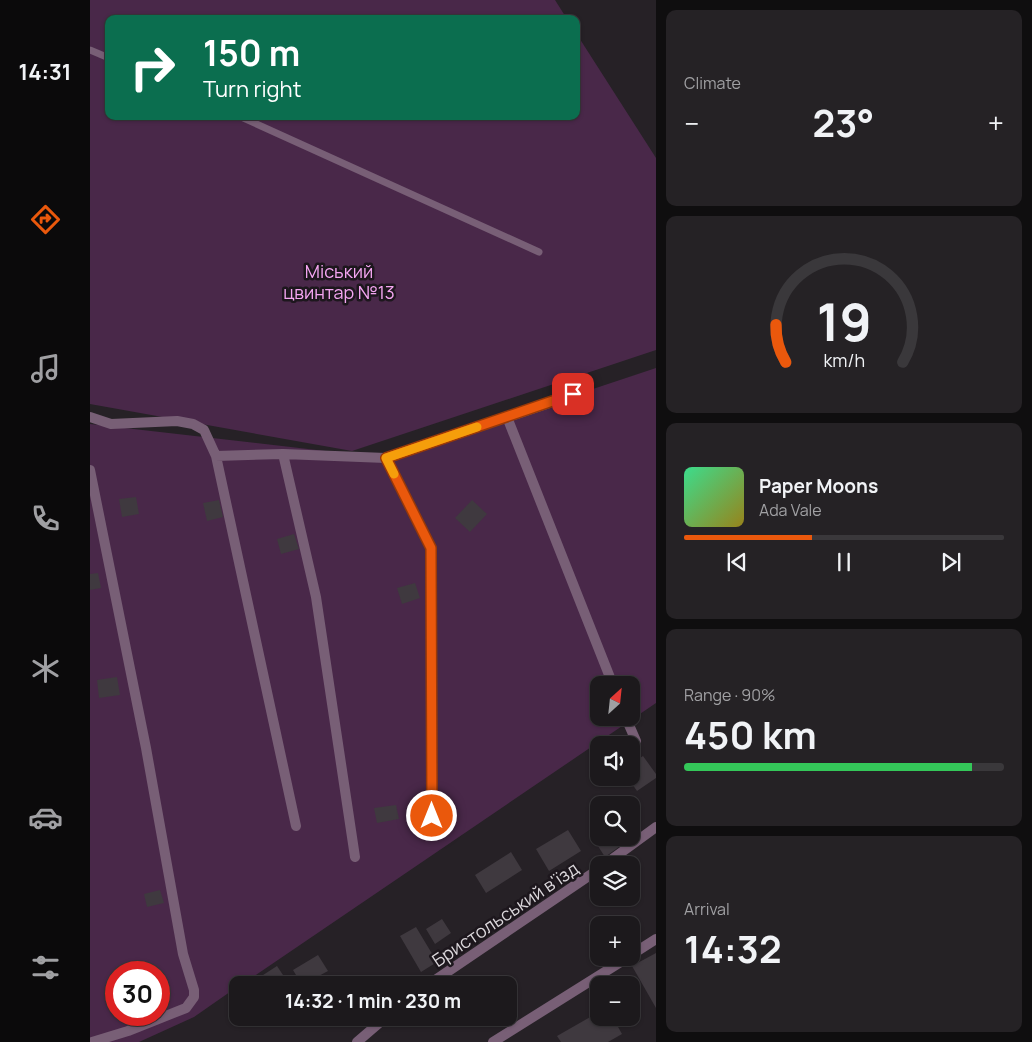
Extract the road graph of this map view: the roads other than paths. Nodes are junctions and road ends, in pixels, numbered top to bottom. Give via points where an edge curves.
1 (90, 50) edge
2 (105, 56) edge
3 (248, 120) edge
4 (539, 252) dead end
5 (573, 394) dead end
6 (90, 417) edge
7 (507, 417) junction
8 (283, 454) junction
9 (216, 456) junction
10 (386, 458) junction
11 (90, 470) edge
12 (610, 676) edge
13 (296, 826) dead end
14 (656, 827) edge
15 (432, 836) dead end
16 (616, 856) edge
17 (355, 858) dead end
18 (590, 875) edge
19 (656, 939) edge
20 (640, 949) edge
21 (614, 966) edge
22 (441, 976) edge
23 (376, 1026) edge
24 (92, 1042) edge
25 (357, 1042) edge
26 (493, 1042) edge

1 - 2 lane
3 - 4 lane
5 - 7 street
6 - 9 street via 111,424 177,421 193,424 204,430
7 - 10 street
7 - 12 street
8 - 9 street
8 - 10 street
8 - 17 street via 316,597
9 - 13 street
10 - 15 street via 431,548
11 - 24 street via 146,748 183,954 194,990 186,1008
14 - 16 street, Бристольський в'їзд
18 - 22 street, Бристольський в'їзд
19 - 20 street
21 - 26 street
23 - 25 street

